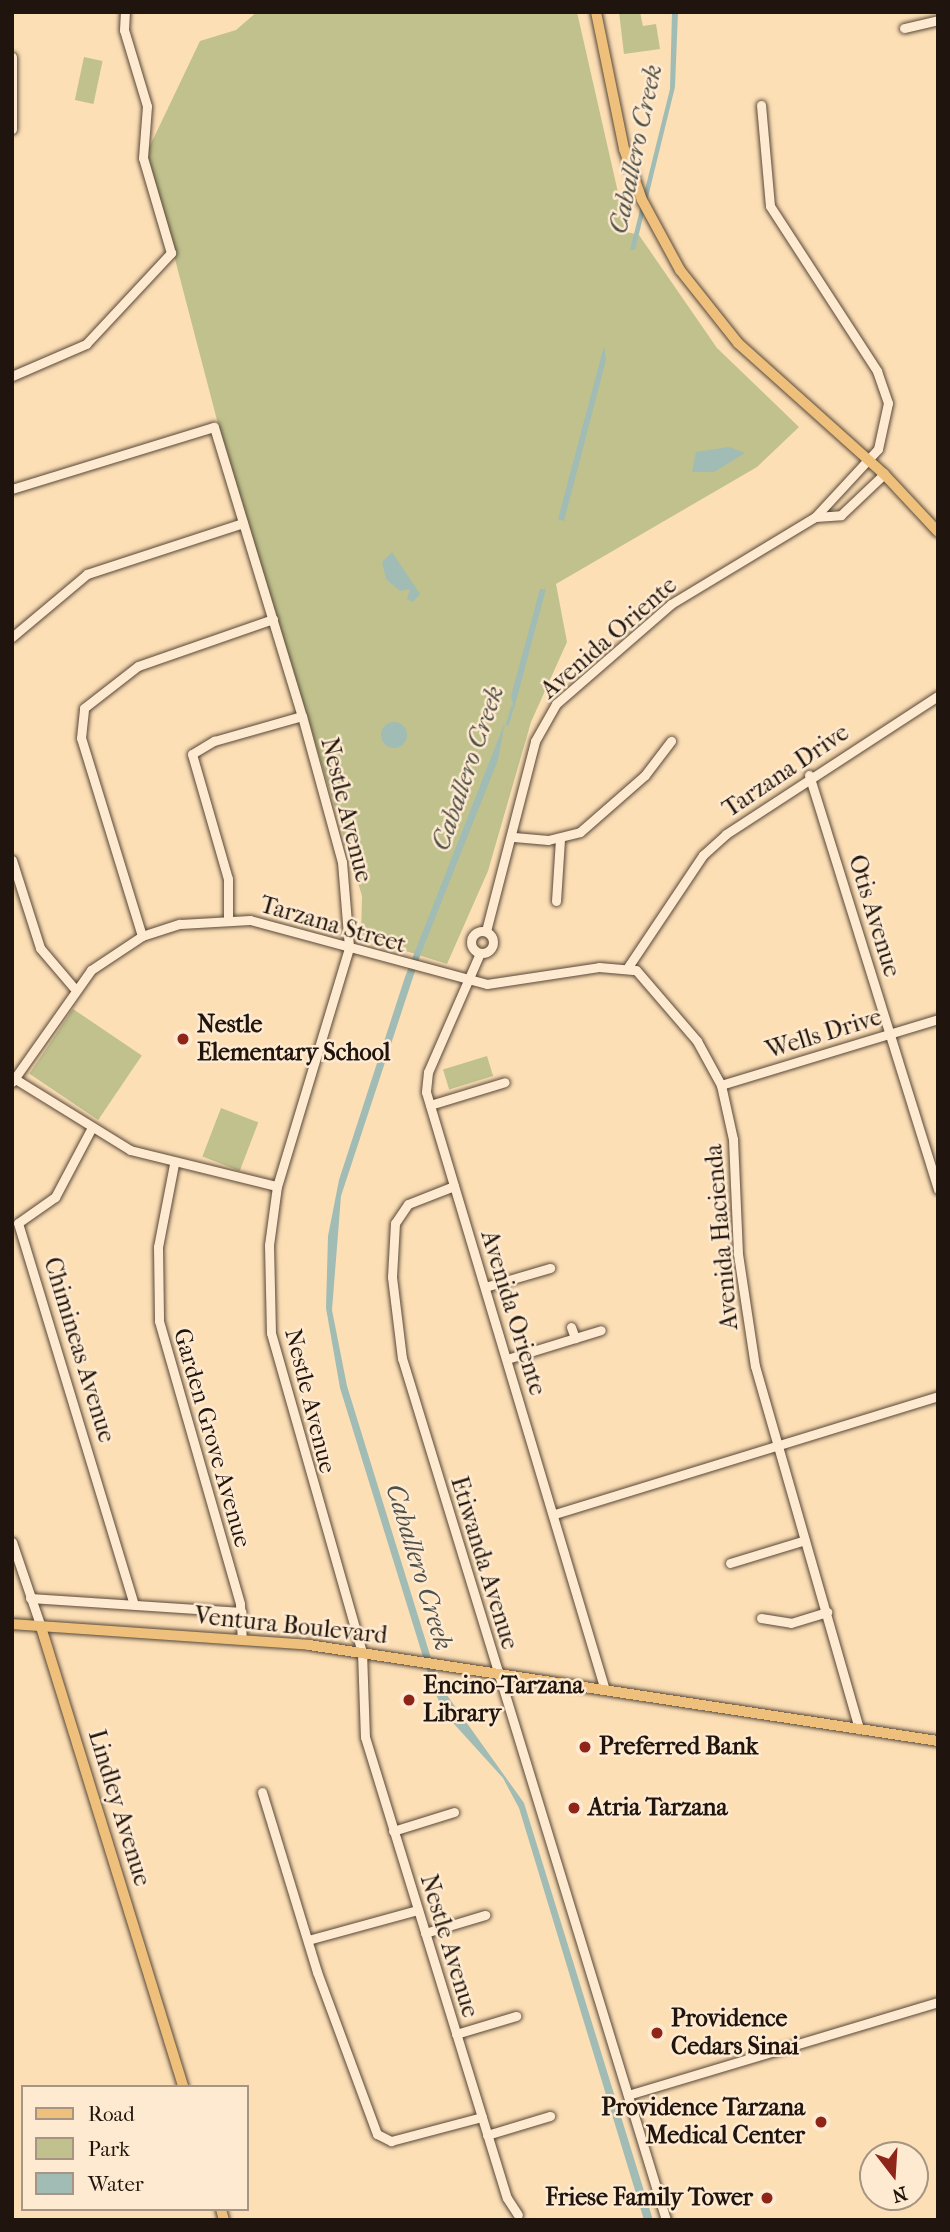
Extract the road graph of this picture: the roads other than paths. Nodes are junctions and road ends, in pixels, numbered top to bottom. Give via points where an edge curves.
1 (125, 12) edge
2 (596, 12) edge
3 (938, 20) edge
4 (904, 28) dead end
5 (12, 57) edge
6 (761, 105) dead end
7 (12, 129) edge
8 (12, 376) edge
9 (869, 461) junction
10 (884, 474) junction
11 (12, 489) edge
12 (815, 517) junction
13 (243, 523) junction
14 (938, 533) edge
15 (273, 619) junction
16 (12, 637) edge
17 (938, 696) edge
18 (302, 716) junction
19 (671, 741) dead end
20 (809, 775) junction
21 (514, 837) junction
22 (560, 839) junction
23 (12, 860) edge
24 (556, 901) dead end
25 (228, 918) junction
26 (486, 930) junction
27 (142, 936) junction
28 (349, 948) junction
29 (480, 953) junction
30 (628, 967) junction
31 (468, 982) junction
32 (74, 988) junction
33 (938, 1018) edge
34 (891, 1033) junction
35 (13, 1079) edge
36 (505, 1082) dead end
37 (721, 1085) junction
38 (429, 1105) junction
39 (90, 1131) junction
40 (174, 1164) junction
41 (276, 1186) junction
42 (454, 1186) junction
43 (938, 1189) edge
44 (550, 1268) dead end
45 (485, 1287) junction
46 (571, 1327) dead end
47 (601, 1330) dead end
48 (575, 1338) junction
49 (507, 1359) junction
50 (938, 1396) edge
51 (776, 1446) junction
52 (555, 1514) junction
53 (805, 1540) junction
54 (12, 1542) edge
55 (730, 1563) dead end
56 (30, 1598) junction
57 (134, 1604) junction
58 (242, 1612) junction
59 (827, 1612) junction
60 (761, 1618) dead end
61 (12, 1625) edge
62 (41, 1627) junction
63 (242, 1639) junction
64 (362, 1652) junction
65 (498, 1673) junction
66 (605, 1690) junction
67 (859, 1729) junction
68 (938, 1741) edge
69 (262, 1792) dead end
70 (454, 1812) dead end
71 (393, 1831) junction
72 (418, 1910) junction
73 (485, 1914) dead end
74 (425, 1933) junction
75 (307, 1940) junction
76 (938, 2002) edge
77 (516, 2016) dead end
78 (456, 2034) junction
79 (182, 2085) edge
80 (628, 2095) junction
81 (551, 2116) dead end
82 (482, 2117) junction
83 (487, 2136) junction
84 (518, 2215) dead end
85 (666, 2220) edge

1 - 8 street via 124,30 147,106 143,158 169,256 86,344
2 - 9 main road via 618,126 644,203 665,245 738,343
3 - 4 street
5 - 7 street
6 - 9 street, Avenida Oriente via 770,206 885,388 888,422
9 - 10 main road
9 - 12 street, Avenida Oriente
10 - 12 street, Avenida Oriente via 841,515
10 - 14 main road
11 - 13 street, Nestle Avenue via 214,427
12 - 21 street, Avenida Oriente via 671,604 556,704 535,741
13 - 15 street, Nestle Avenue
13 - 16 street via 87,574
15 - 18 street, Nestle Avenue
15 - 27 street via 169,652 89,700 80,738
17 - 20 street, Tarzana Drive
18 - 25 street via 214,741 192,754 228,880
18 - 28 street, Nestle Avenue via 342,862
19 - 22 street via 596,821
20 - 30 street, Tarzana Drive via 703,855
20 - 34 street, Otis Avenue
21 - 22 street
21 - 26 street, Avenida Oriente
22 - 24 street
23 - 32 street via 40,948
25 - 27 street, Tarzana Street
25 - 28 street, Tarzana Street
26 - 29 street, Avenida Oriente via 493,944
26 - 29 street, Avenida Oriente via 471,939
27 - 32 street, Tarzana Street
28 - 31 street, Tarzana Street
28 - 41 street, Nestle Avenue
29 - 31 street, Avenida Oriente
30 - 31 street via 502,984
30 - 37 street, Avenida Hacienda via 678,1017
31 - 38 street, Avenida Oriente via 428,1072
32 - 35 street, Tarzana Street
33 - 34 street, Wells Drive
34 - 37 street, Wells Drive
34 - 43 street, Otis Avenue
35 - 39 street
36 - 38 street
37 - 51 street, Avenida Hacienda via 733,1139 746,1313
38 - 42 street, Avenida Oriente
39 - 40 street
39 - 57 street, Chimineas Avenue via 55,1197 18,1223
40 - 41 street
40 - 58 street, Garden Grove Avenue via 158,1247 159,1321
41 - 64 street, Nestle Avenue via 268,1294 278,1374
42 - 45 street, Avenida Oriente
42 - 65 street, Etiwanda Avenue via 416,1198 400,1213 393,1232 395,1324
44 - 45 street
45 - 49 street, Avenida Oriente
46 - 48 street
47 - 48 street
48 - 49 street
49 - 52 street, Avenida Oriente
50 - 51 street
51 - 52 street
51 - 53 street, Avenida Hacienda
52 - 66 street, Avenida Oriente
53 - 55 street
53 - 59 street, Avenida Hacienda
54 - 56 street, Lindley Avenue
56 - 57 street, Ventura Boulevard
56 - 62 street, Lindley Avenue
57 - 58 street, Ventura Boulevard
58 - 63 street, Garden Grove Avenue
59 - 60 street via 791,1623
59 - 67 street, Avenida Hacienda
61 - 62 main road, Ventura Boulevard
62 - 63 main road, Ventura Boulevard
62 - 79 main road, Lindley Avenue
63 - 64 main road, Ventura Boulevard
64 - 65 main road, Ventura Boulevard
64 - 71 street, Nestle Avenue via 362,1724
65 - 66 main road, Ventura Boulevard
65 - 80 street, Etiwanda Avenue
66 - 67 main road, Ventura Boulevard
67 - 68 main road, Ventura Boulevard
69 - 75 street
70 - 71 street
71 - 72 street, Nestle Avenue
72 - 74 street, Nestle Avenue
72 - 75 street
73 - 74 street
74 - 78 street, Nestle Avenue
75 - 82 street via 382,2140
76 - 80 street
77 - 78 street
78 - 82 street, Nestle Avenue
80 - 85 street, Etiwanda Avenue
81 - 83 street
82 - 83 street, Nestle Avenue
83 - 84 street, Nestle Avenue

